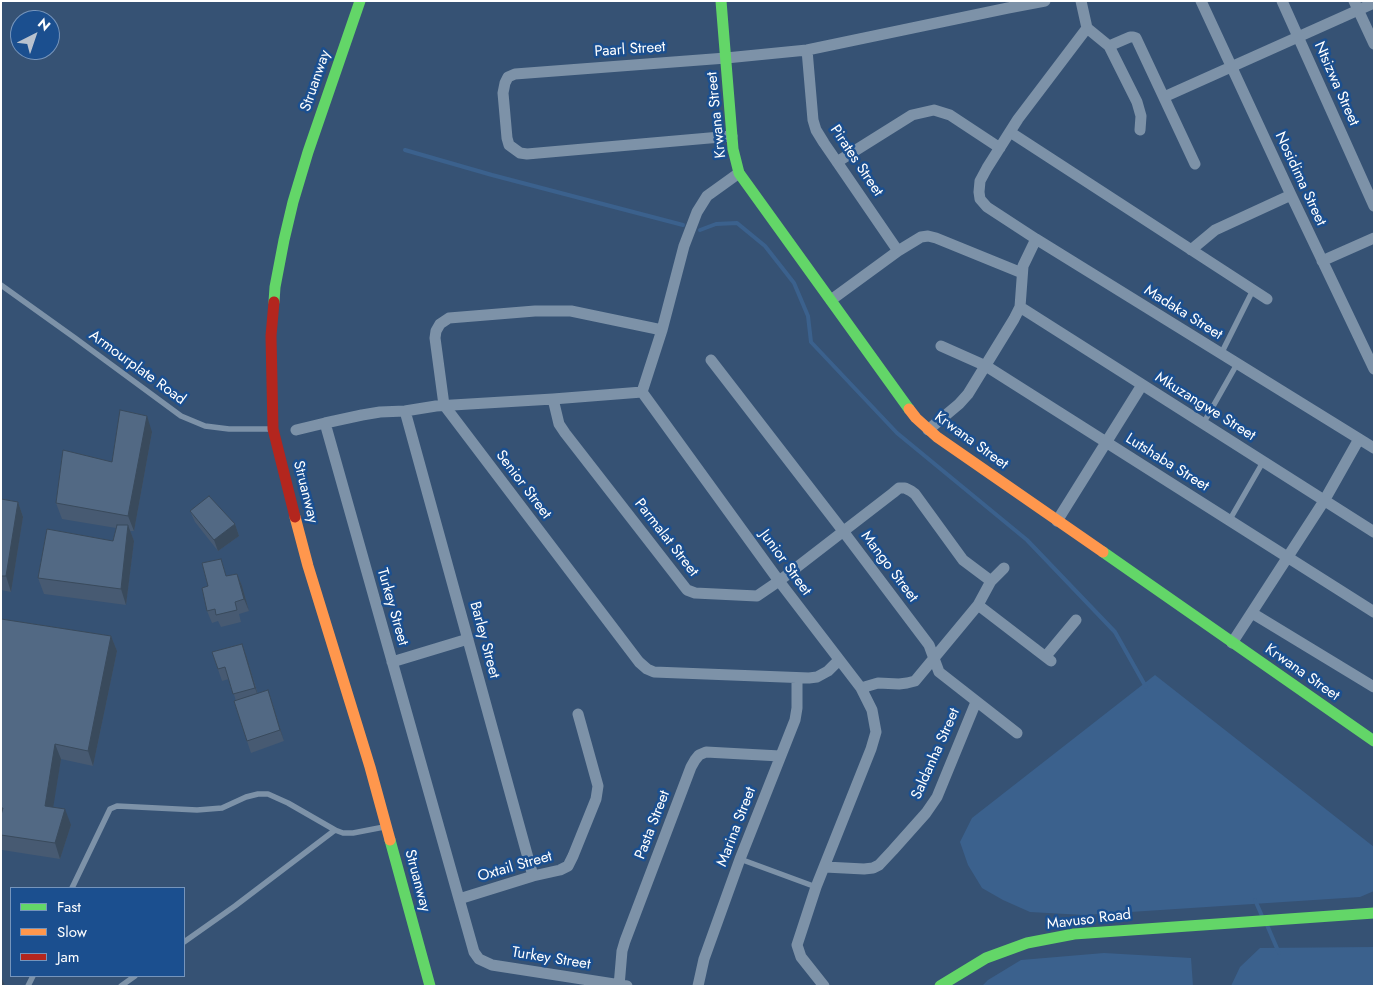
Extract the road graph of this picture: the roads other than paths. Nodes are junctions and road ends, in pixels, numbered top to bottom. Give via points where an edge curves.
1 (360, 1) edge
2 (721, 1) edge
3 (1045, 1) edge
4 (1081, 1) edge
5 (1201, 1) edge
6 (1282, 1) edge
7 (1374, 2) edge
8 (1008, 4) edge
9 (1356, 6) edge
10 (1087, 28) junction
11 (1298, 37) junction
12 (1374, 44) edge
13 (1109, 46) junction
14 (806, 50) junction
15 (726, 58) junction
16 (1232, 67) junction
17 (1164, 97) junction
18 (1140, 130) dead end
19 (1010, 132) junction
20 (732, 136) junction
21 (1000, 148) junction
22 (837, 162) junction
23 (1195, 164) dead end
24 (739, 173) junction
25 (1290, 195) junction
26 (1374, 206) edge
27 (1374, 238) edge
28 (1036, 240) junction
29 (1192, 250) junction
30 (898, 251) junction
31 (1322, 260) junction
32 (1022, 273) junction
33 (1, 286) edge
34 (1253, 290) junction
35 (1267, 299) dead end
36 (831, 300) junction
37 (1020, 307) junction
38 (662, 330) junction
39 (942, 346) dead end
40 (1221, 354) junction
41 (711, 360) dead end
42 (1237, 364) junction
43 (986, 366) junction
44 (1374, 369) edge
45 (1142, 385) junction
46 (642, 392) junction
47 (553, 399) junction
48 (444, 405) junction
49 (405, 411) junction
50 (325, 423) junction
51 (1203, 424) junction
52 (273, 429) junction
53 (296, 430) dead end
54 (928, 430) junction
55 (1359, 439) junction
56 (1106, 443) junction
57 (1374, 448) edge
58 (1263, 462) junction
59 (1324, 501) junction
60 (1229, 520) junction
61 (1057, 521) junction
62 (843, 531) junction
63 (1374, 532) edge
64 (1287, 557) junction
65 (1004, 568) dead end
66 (779, 581) junction
67 (991, 581) junction
68 (978, 605) junction
69 (1252, 612) junction
70 (1374, 612) edge
71 (1076, 620) dead end
72 (468, 638) junction
73 (1232, 643) junction
74 (839, 660) junction
75 (933, 660) junction
76 (392, 662) junction
77 (797, 678) junction
78 (1374, 687) edge
79 (861, 688) junction
80 (976, 702) junction
81 (578, 714) dead end
82 (1017, 733) dead end
83 (1374, 741) edge
84 (780, 756) junction
85 (386, 827) junction
86 (335, 830) junction
87 (740, 859) junction
88 (824, 866) junction
89 (533, 876) junction
90 (72, 887) edge
91 (816, 887) junction
92 (459, 900) junction
93 (1374, 913) edge
94 (185, 941) edge
95 (134, 977) edge
96 (622, 985) edge
97 (121, 986) edge
98 (430, 986) edge
99 (698, 986) edge
100 (824, 986) edge
101 (940, 986) edge

1 - 52 street, Struanway via 292,202 284,240 275,287 271,336
2 - 15 street, Krwana Street
3 - 8 street, Paarl Street
4 - 10 street
5 - 16 street, Nosidima Street
6 - 11 street, Ntsizwa Street
7 - 9 street
8 - 14 street, Paarl Street
9 - 11 street
9 - 12 street
10 - 13 street
10 - 19 street
11 - 16 street
11 - 26 street, Ntsizwa Street
13 - 17 street via 1133,36 1136,38
13 - 18 street via 1140,108
14 - 15 street, Paarl Street
14 - 22 street, Pirates Street via 813,120
15 - 20 street, Krwana Street
15 - 20 street, Paarl Street via 515,74 508,77 503,93 507,138 509,145 520,153
16 - 17 street
16 - 25 street, Nosidima Street
17 - 23 street
19 - 21 street
19 - 29 street
20 - 24 street, Krwana Street
21 - 22 street via 950,115 934,110 912,115
21 - 28 street, Madaka Street via 980,181 980,199 986,207
22 - 30 street, Pirates Street
24 - 36 street, Krwana Street
24 - 38 street via 707,196 697,212 684,246
25 - 29 street via 1215,230
25 - 31 street, Nosidima Street
27 - 31 street
28 - 32 street
28 - 40 street, Madaka Street
29 - 34 street
30 - 32 street via 928,236
30 - 36 street
31 - 44 street, Nosidima Street
32 - 37 street
33 - 52 lane, Armourplate Road via 180,416 205,426
34 - 35 street
34 - 40 lane
36 - 54 street, Krwana Street
37 - 43 street
37 - 45 street, Mkuzangwe Street
38 - 46 street
38 - 48 street via 571,311 449,318 436,331
39 - 43 street, Lutshaba Street
40 - 42 street, Madaka Street
41 - 62 street, Mango Street
42 - 51 lane
42 - 55 street, Madaka Street
43 - 54 street via 959,404
43 - 56 street, Lutshaba Street
45 - 51 street, Mkuzangwe Street
45 - 56 street
46 - 47 street
46 - 66 street, Junior Street
47 - 48 street
47 - 66 street, Parmalat Street via 565,433 687,590 757,596
48 - 49 street
48 - 77 street, Senior Street via 647,669 654,672
49 - 50 street via 380,412
49 - 72 street, Barley Street
50 - 53 street
50 - 76 street, Turkey Street
51 - 58 street, Mkuzangwe Street
52 - 85 street, Struanway via 308,566
54 - 61 street, Krwana Street
55 - 57 street, Madaka Street
55 - 59 street
56 - 60 street, Lutshaba Street
56 - 61 street
58 - 59 street, Mkuzangwe Street
58 - 60 lane
59 - 63 street, Mkuzangwe Street
59 - 64 street
60 - 64 street, Lutshaba Street
61 - 73 street, Krwana Street
62 - 66 street, Parmalat Street
62 - 67 street, Parmalat Street via 899,488 911,490 963,560
62 - 75 street, Mango Street via 929,645
64 - 69 street
64 - 70 street, Lutshaba Street
65 - 67 street
66 - 74 street, Junior Street
67 - 68 street
68 - 71 street via 1048,659
68 - 75 street
69 - 73 street
69 - 78 street
72 - 76 street
72 - 89 street, Barley Street
73 - 83 street, Krwana Street
74 - 77 street, Senior Street via 818,677
74 - 79 street, Junior Street
75 - 79 street via 915,681 878,683
75 - 80 street, Mango Street via 938,672
76 - 92 street, Turkey Street
77 - 84 street, Marina Street via 795,720
79 - 88 street, Junior Street via 872,710 876,732
80 - 82 street, Mango Street
80 - 88 street, Saldanha Street via 937,797 893,850 873,868
81 - 89 street, Oxtail Street via 597,778 598,792 568,866
84 - 87 street, Marina Street
84 - 96 street, Pasta Street via 706,752 695,760 625,941
85 - 86 lane via 353,833
85 - 98 street, Struanway
86 - 90 lane via 268,794 246,797 222,808 197,810 117,806 110,809
86 - 94 lane
87 - 91 lane
87 - 99 street, Marina Street via 704,959
88 - 91 street, Junior Street
89 - 92 street, Oxtail Street
91 - 100 street, Junior Street via 797,945 801,957
92 - 96 street, Turkey Street via 472,947 479,959 492,966
93 - 101 street, Mavuso Road via 1074,934 1027,943 986,958
95 - 97 lane

